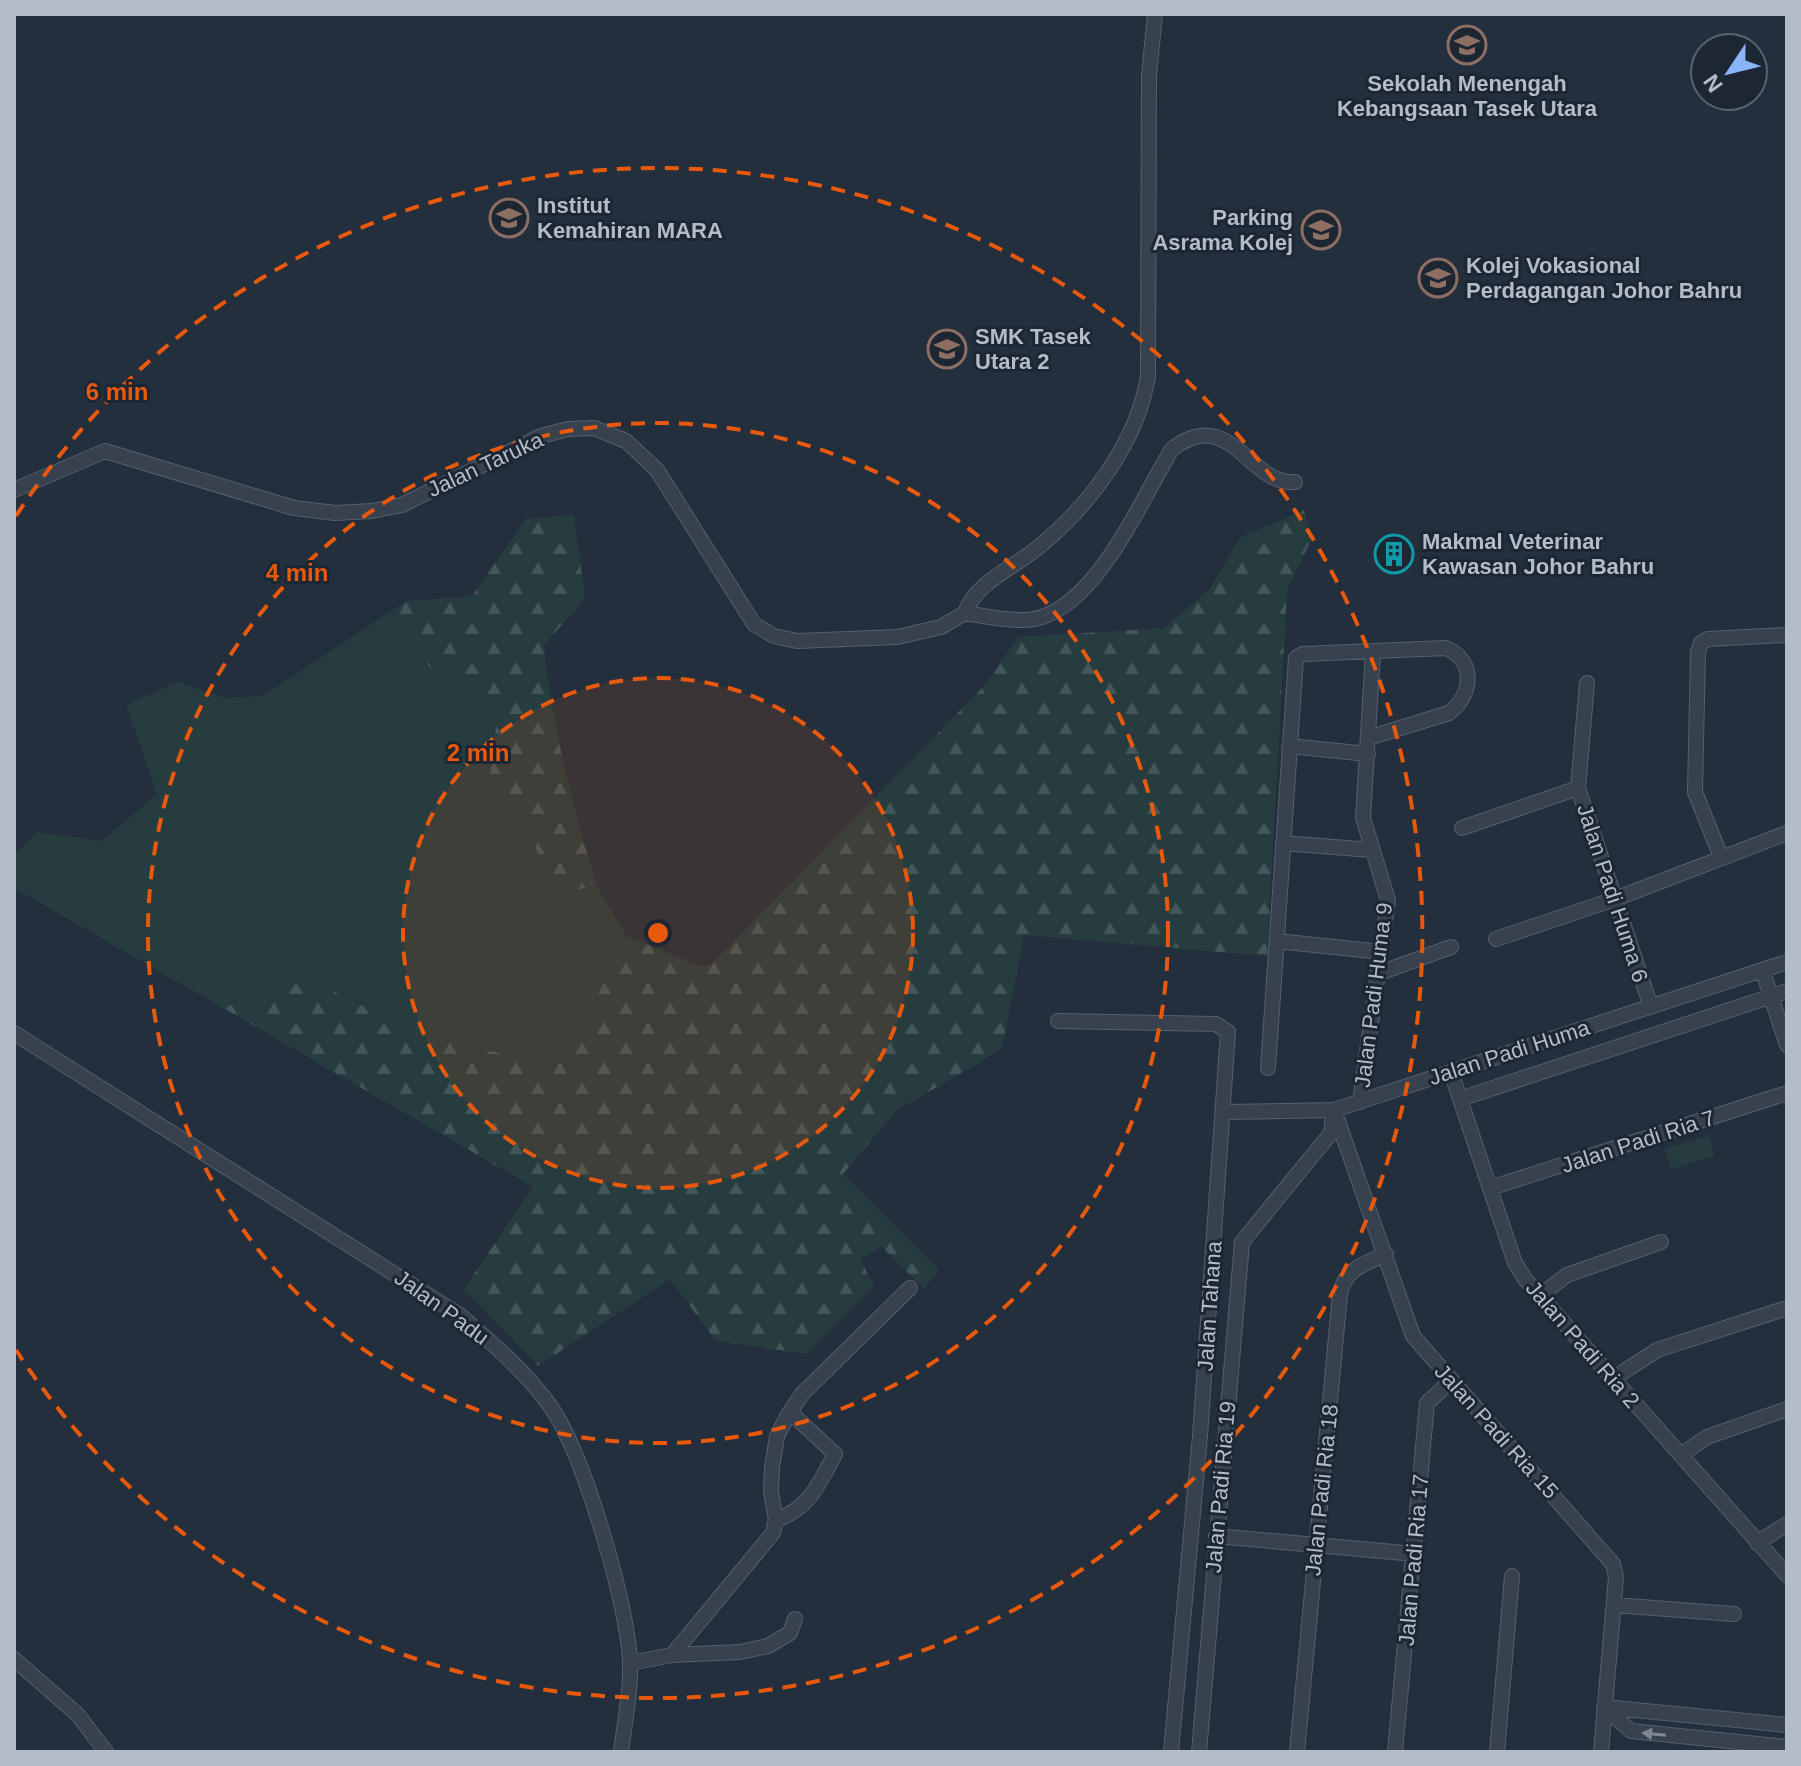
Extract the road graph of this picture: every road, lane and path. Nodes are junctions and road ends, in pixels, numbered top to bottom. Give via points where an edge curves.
1 (1155, 14) edge
2 (1295, 482) dead end
3 (14, 490) edge
4 (965, 613) junction
5 (1787, 635) edge
6 (1373, 652) junction
7 (1587, 683) dead end
8 (1368, 738) junction
9 (1289, 746) junction
10 (1368, 754) junction
11 (1578, 788) junction
12 (1462, 828) dead end
13 (1787, 833) edge
14 (1283, 843) junction
15 (1372, 850) junction
16 (1721, 857) junction
17 (1615, 899) junction
18 (1496, 939) dead end
19 (1277, 941) junction
20 (1451, 947) dead end
21 (1381, 952) junction
22 (1787, 962) edge
23 (1763, 972) junction
24 (1377, 974) junction
25 (1787, 991) edge
26 (1771, 997) junction
27 (1651, 1007) junction
28 (1613, 1019) junction
29 (1058, 1021) dead end
30 (14, 1033) edge
31 (1787, 1045) edge
32 (1622, 1047) junction
33 (1268, 1068) dead end
34 (1451, 1072) junction
35 (1787, 1093) edge
36 (1460, 1099) junction
37 (1360, 1102) junction
38 (1334, 1110) junction
39 (1225, 1112) junction
40 (1490, 1188) junction
41 (1661, 1242) dead end
42 (1386, 1254) junction
43 (910, 1288) dead end
44 (1538, 1297) junction
45 (1787, 1308) edge
46 (1614, 1378) junction
47 (1452, 1380) junction
48 (1787, 1409) edge
49 (790, 1412) junction
50 (1681, 1455) junction
51 (776, 1520) junction
52 (1787, 1524) edge
53 (1216, 1536) junction
54 (1757, 1543) junction
55 (1315, 1545) junction
56 (1415, 1554) junction
57 (1787, 1575) edge
58 (1512, 1576) dead end
59 (1614, 1605) junction
60 (1734, 1614) dead end
61 (795, 1619) dead end
62 (672, 1655) junction
63 (14, 1659) edge
64 (630, 1663) junction
65 (1604, 1707) junction
66 (1787, 1725) edge
67 (1787, 1747) edge
68 (106, 1752) edge
69 (621, 1752) edge
70 (1171, 1752) edge
71 (1199, 1752) edge
72 (1297, 1752) edge
73 (1395, 1752) edge
74 (1497, 1752) edge
75 (1601, 1752) edge

1 - 4 street via 1149,75 1148,376 1143,403 1117,458 1061,528 975,592
2 - 4 street via 1283,483 1259,469 1234,443 1206,437 1184,440 1165,460 1115,551 1074,598 1055,612 1028,620
3 - 4 street, Jalan Taruka via 105,451 294,508 372,511 402,505 541,436 594,428 626,441 657,470 754,624 774,636 797,641 897,637 941,627
5 - 16 street via 1701,643 1695,792
6 - 8 street, Jalan Padi Huma 9
6 - 8 street via 1446,648 1462,655 1467,665 1466,690 1460,705 1449,713
6 - 9 street via 1298,656
7 - 11 street, Jalan Padi Huma 6
8 - 10 street, Jalan Padi Huma 9
9 - 10 street
9 - 14 street
10 - 15 street, Jalan Padi Huma 9 via 1363,818
11 - 12 street
11 - 17 street, Jalan Padi Huma 6
13 - 16 street
14 - 15 street
14 - 19 street
15 - 21 street, Jalan Padi Huma 9 via 1388,900
16 - 17 street
17 - 18 street
17 - 27 street, Jalan Padi Huma 6
19 - 21 street
19 - 33 street
20 - 24 street
21 - 24 street, Jalan Padi Huma 9
22 - 23 street, Jalan Padi Huma
23 - 26 street
23 - 27 street, Jalan Padi Huma
24 - 37 street, Jalan Padi Huma 9
25 - 26 street, Jalan Padi Huma
26 - 31 street
26 - 32 street, Jalan Padi Huma
27 - 28 street, Jalan Padi Huma
28 - 32 street
28 - 34 street, Jalan Padi Huma
29 - 39 street, Jalan Tahana via 1224,1027
30 - 64 street, Jalan Padu via 385,1266 461,1316 501,1350 564,1429 596,1515
32 - 36 street, Jalan Padi Huma
34 - 36 street, Jalan Padi Ria 2
34 - 37 street, Jalan Padi Huma
35 - 40 street, Jalan Padi Ria 7
36 - 40 street, Jalan Padi Ria 2
37 - 38 street, Jalan Padi Huma
38 - 39 street, Jalan Padi Huma
38 - 42 street, Jalan Padi Ria 15
38 - 53 street, Jalan Padi Ria 19 via 1331,1133 1242,1242
39 - 70 street, Jalan Tahana
40 - 44 street, Jalan Padi Ria 2 via 1515,1263
41 - 44 street via 1567,1275
42 - 47 street, Jalan Padi Ria 15 via 1413,1336
42 - 55 street, Jalan Padi Ria 18 via 1356,1267 1342,1285
43 - 49 street
44 - 46 street, Jalan Padi Ria 2
45 - 46 street via 1657,1350
46 - 50 street, Jalan Padi Ria 2
47 - 56 street, Jalan Padi Ria 17 via 1427,1403
47 - 59 street, Jalan Padi Ria 15 via 1613,1564
48 - 50 street via 1707,1437
49 - 51 street via 777,1436 772,1468
49 - 51 street via 835,1454 797,1513
50 - 54 street, Jalan Padi Ria 2
51 - 62 street via 764,1544
52 - 54 street
53 - 55 street
53 - 71 street, Jalan Padi Ria 19
54 - 57 street, Jalan Padi Ria 2
55 - 56 street
55 - 72 street, Jalan Padi Ria 18
56 - 73 street, Jalan Padi Ria 17
58 - 74 street
59 - 60 street
59 - 65 street, Jalan Padi Ria 15
61 - 62 street via 790,1633 768,1646
62 - 64 street
63 - 68 street via 78,1715
64 - 69 street, Jalan Padu
65 - 66 street
67 -> 65 street via 1631,1731
65 - 75 street, Jalan Padi Ria 15

